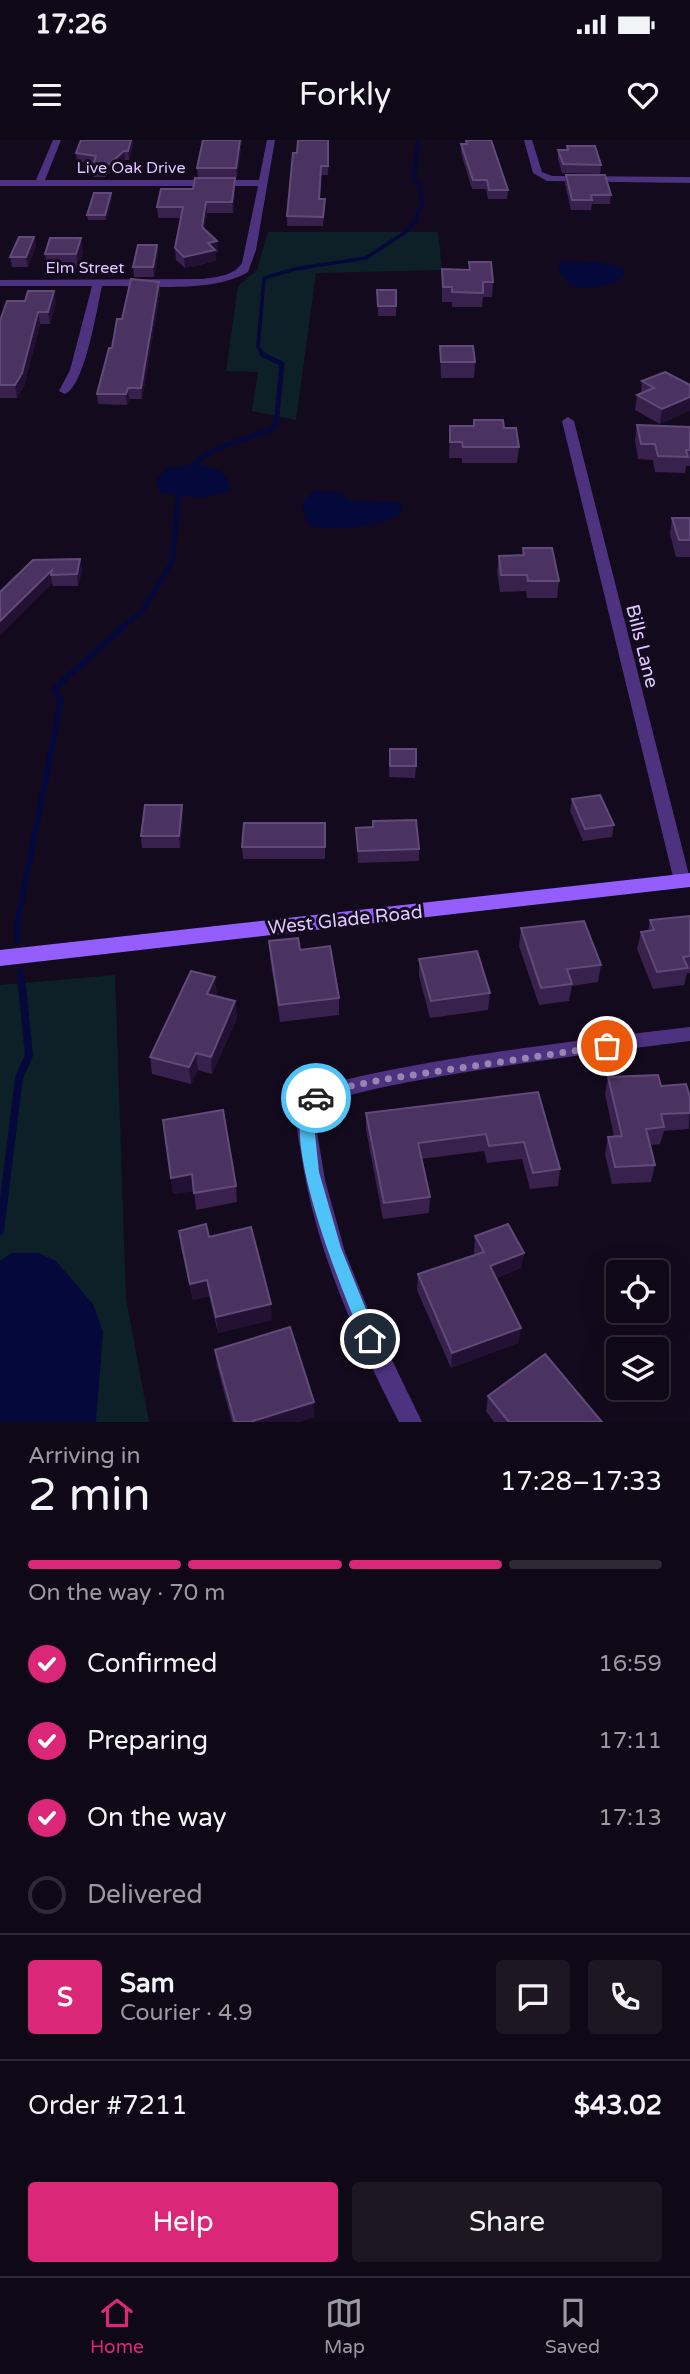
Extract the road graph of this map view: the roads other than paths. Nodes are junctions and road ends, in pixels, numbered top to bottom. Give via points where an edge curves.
1 (57, 140) edge
2 (271, 140) edge
3 (528, 140) edge
4 (690, 180) edge
5 (0, 183) edge
6 (39, 183) junction
7 (261, 183) junction
8 (0, 283) edge
9 (98, 283) junction
10 (65, 391) dead end
11 (568, 421) dead end
12 (686, 880) edge
13 (0, 958) edge
14 (690, 1034) edge
15 (411, 1422) edge

1 - 6 street
2 - 7 street, Elm Street
3 - 4 street via 540,175 559,180
5 - 6 street, Live Oak Drive
6 - 7 street, Live Oak Drive
7 - 9 street, Elm Street via 251,255 244,270 202,282
8 - 9 street, Elm Street
9 - 10 street via 76,370
11 - 12 street, Bills Lane
12 - 13 main road, West Glade Road
14 - 15 street via 386,1079 327,1091 313,1100 306,1114 312,1172 333,1248 379,1361

